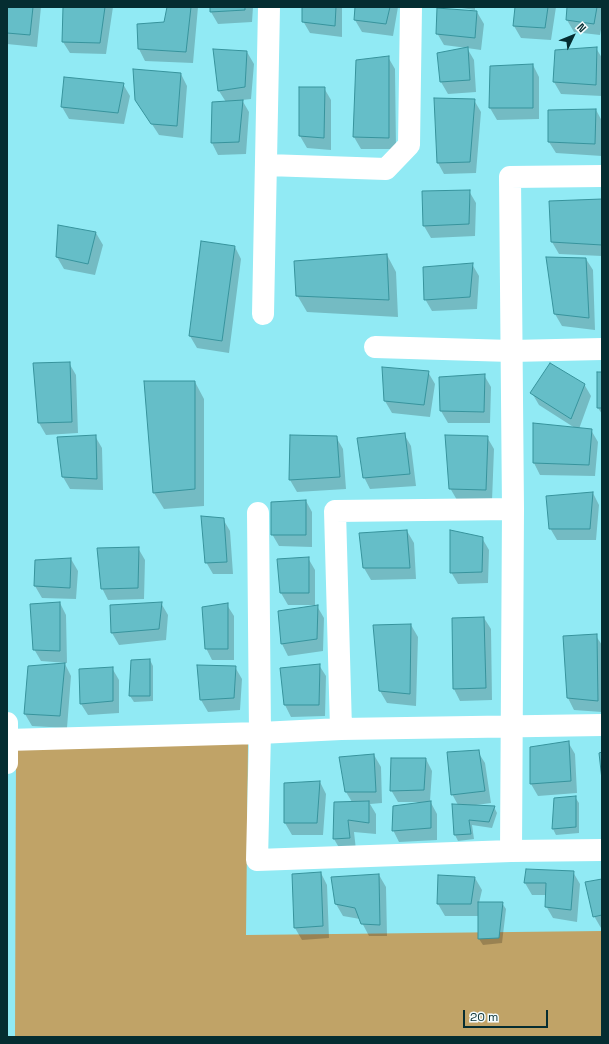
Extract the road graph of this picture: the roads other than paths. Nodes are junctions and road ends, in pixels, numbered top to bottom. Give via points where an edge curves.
1 (269, 7) edge
2 (410, 7) edge
3 (267, 165) junction
4 (602, 176) edge
5 (263, 314) dead end
6 (376, 347) dead end
7 (602, 349) edge
8 (511, 351) junction
9 (513, 509) junction
10 (258, 513) dead end
11 (7, 723) edge
12 (602, 725) edge
13 (512, 727) junction
14 (341, 729) junction
15 (260, 734) junction
16 (7, 740) edge
17 (7, 763) edge
18 (602, 850) edge
19 (511, 851) junction

1 - 3 street
2 - 3 street via 409,145 386,169
3 - 5 street
4 - 8 street via 510,178
6 - 8 street
7 - 8 street
8 - 9 street
9 - 13 street
9 - 14 street via 335,511
10 - 15 street
11 - 16 street
12 - 13 street
13 - 14 street
13 - 19 street
14 - 15 street
15 - 16 street
15 - 19 street via 257,860
16 - 17 street
18 - 19 street

